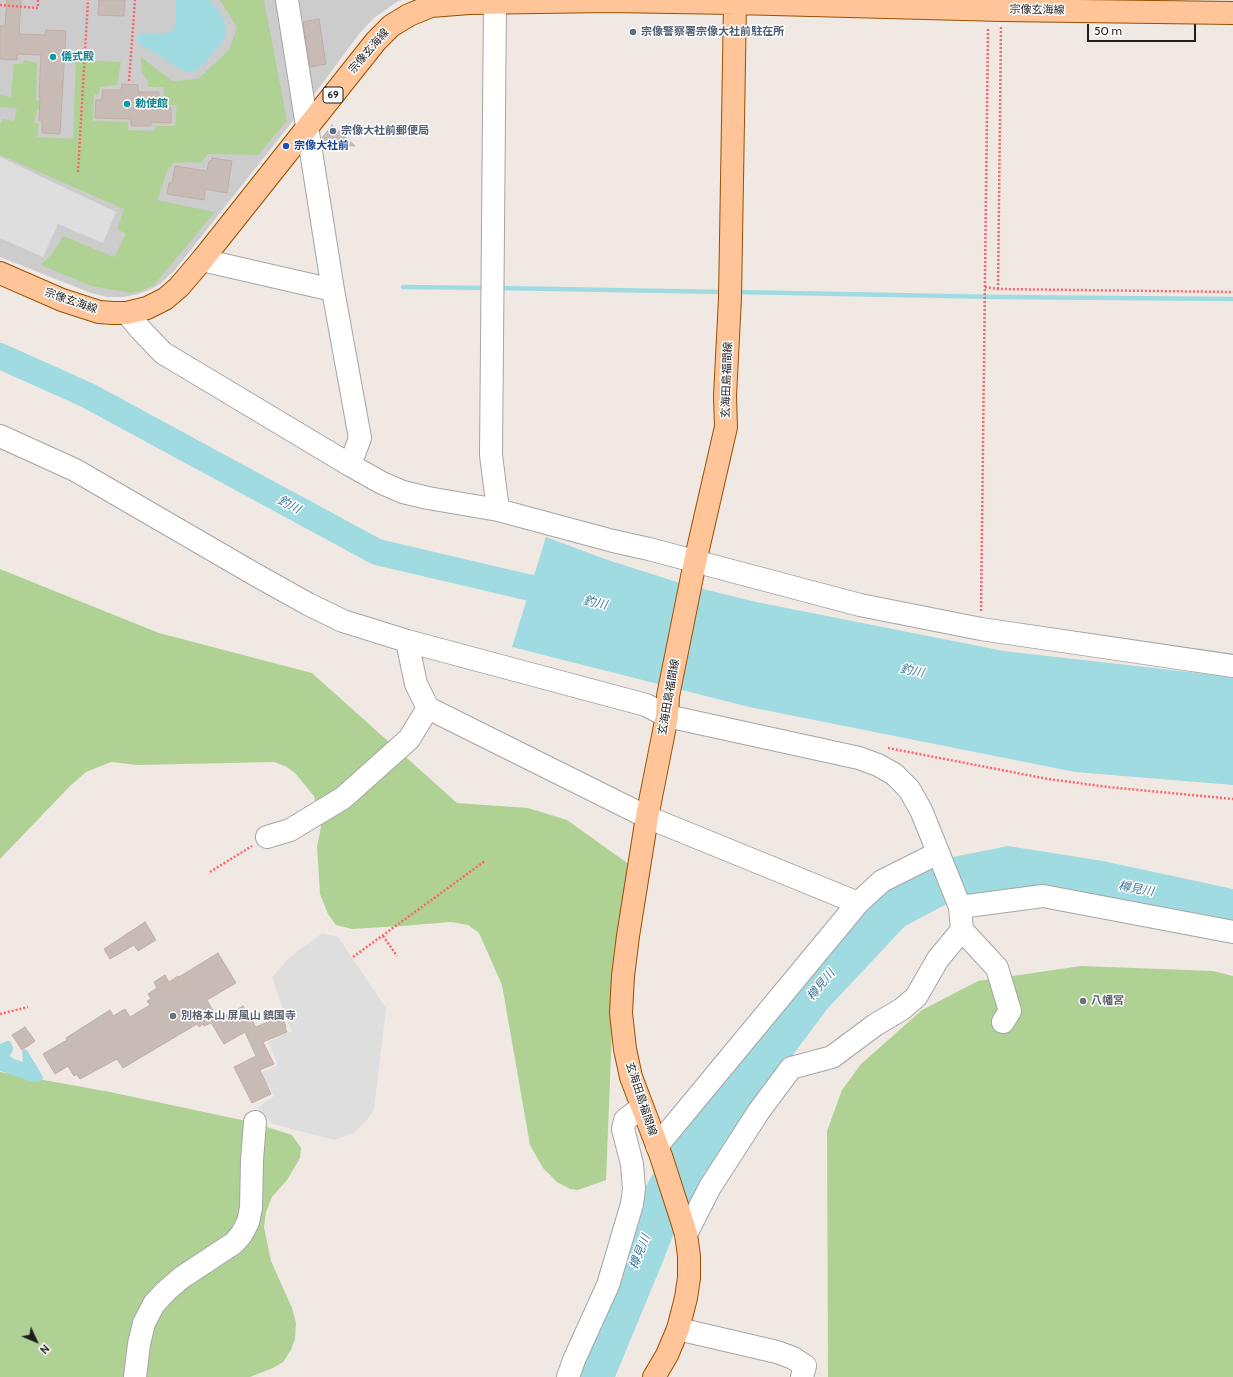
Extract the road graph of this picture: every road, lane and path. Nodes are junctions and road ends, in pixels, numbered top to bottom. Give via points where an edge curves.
1 (38, 0) edge
2 (88, 0) edge
3 (134, 0) edge
4 (287, 0) edge
5 (609, 1) edge
6 (735, 1) edge
7 (495, 2) junction
8 (0, 5) edge
9 (992, 6) edge
10 (1233, 13) edge
11 (129, 81) dead end
12 (307, 126) junction
13 (78, 172) dead end
14 (202, 260) junction
15 (0, 273) edge
16 (985, 287) junction
17 (998, 289) junction
18 (333, 290) junction
19 (1233, 292) edge
20 (127, 313) junction
21 (0, 436) edge
22 (350, 465) junction
23 (498, 510) junction
24 (694, 569) junction
25 (981, 629) junction
26 (407, 641) junction
27 (1233, 666) edge
28 (428, 708) junction
29 (667, 716) junction
30 (883, 748) dead end
31 (1233, 799) edge
32 (647, 817) junction
33 (267, 837) joint
34 (940, 858) junction
35 (485, 860) dead end
36 (210, 872) dead end
37 (858, 903) junction
38 (960, 907) junction
39 (962, 930) junction
40 (1233, 932) edge
41 (383, 936) junction
42 (397, 956) dead end
43 (354, 957) dead end
44 (28, 1007) dead end
45 (0, 1014) edge
46 (1003, 1022) dead end
47 (642, 1107) junction
48 (255, 1122) dead end
49 (659, 1151) junction
50 (684, 1228) junction
51 (678, 1329) junction
52 (135, 1377) edge
53 (568, 1377) edge
54 (654, 1377) edge
55 (802, 1377) edge

1 - 8 path via 38,8
2 - 13 path
3 - 11 path
4 - 12 street
5 - 6 main road, 宗像玄海線 / 69
5 - 7 main road, 宗像玄海線 / 69
6 - 9 main road, 宗像玄海線 / 69
6 - 24 main road, 玄海田島福間線 via 726,427
7 - 12 main road, 宗像玄海線 / 69 via 431,6 391,26
7 - 23 street via 491,455
9 - 10 main road, 宗像玄海線 / 69
9 - 16 path
9 - 17 path
12 - 14 main road, 宗像玄海線 / 69
12 - 18 street
14 - 18 street
14 - 20 main road, 宗像玄海線 / 69 via 165,299 147,308
15 - 20 main road, 宗像玄海線 / 69 via 62,300 100,312
16 - 17 path
16 - 25 path
17 - 19 path
18 - 22 street via 360,438
20 - 22 street via 163,353
21 - 26 street via 75,470 308,604 343,621
22 - 23 street via 403,492
23 - 24 street
24 - 25 street
24 - 29 main road, 玄海田島福間線 via 668,696
25 - 27 street
26 - 28 street via 416,684
26 - 29 street via 646,705
28 - 32 street
28 - 33 street via 408,739 343,798 290,830
29 - 32 main road, 玄海田島福間線
29 - 34 street via 878,764 894,774 909,789 921,810
30 - 31 path via 1108,788
32 - 37 street
32 - 47 main road, 玄海田島福間線 via 628,936 621,1013 631,1077
33 - 36 path
34 - 37 street via 882,881
34 - 38 street
35 - 41 path
37 - 49 street
38 - 39 street
38 - 40 street via 1043,896
39 - 46 street via 996,968 1010,1011
39 - 50 street via 938,959 916,997 902,1009 875,1025 832,1057 791,1068 759,1111
41 - 42 path
41 - 43 path
44 - 45 path
47 - 49 main road, 玄海田島福間線
47 - 53 street via 625,1120 623,1129 632,1164 632,1204 608,1285
48 - 52 street via 251,1208 248,1222 234,1244 181,1278 154,1304 144,1323
49 - 50 main road, 玄海田島福間線
50 - 51 main road, 玄海田島福間線 via 689,1256 689,1278
51 - 54 main road, 玄海田島福間線
51 - 55 street via 793,1358 805,1366

